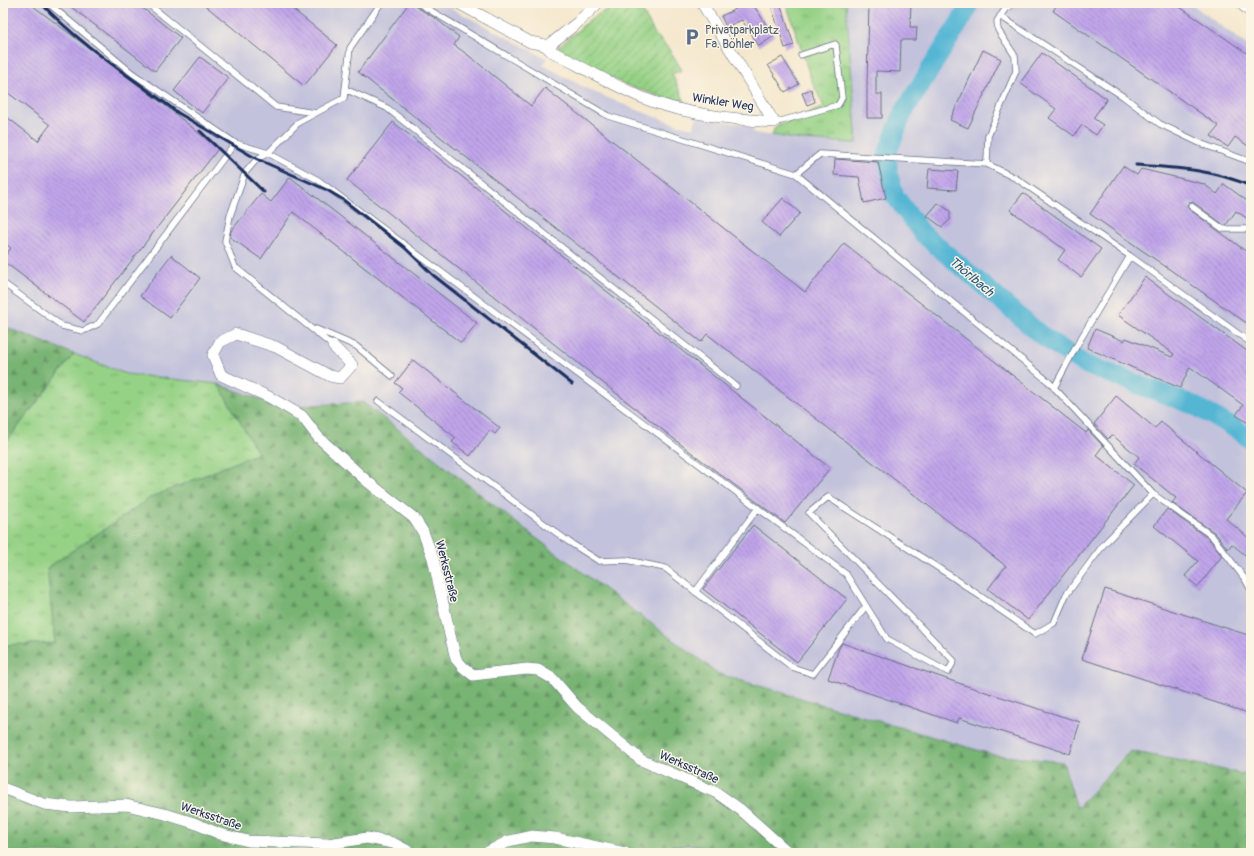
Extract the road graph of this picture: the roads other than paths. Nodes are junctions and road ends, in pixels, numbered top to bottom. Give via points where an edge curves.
1 (48, 3) edge
2 (147, 3) edge
3 (381, 3) edge
4 (418, 3) edge
5 (458, 3) edge
6 (598, 3) edge
7 (702, 3) edge
8 (1015, 3) edge
9 (1246, 3) edge
10 (1003, 5) edge
11 (1251, 8) edge
12 (1000, 16) junction
13 (545, 45) junction
14 (801, 55) dead end
15 (345, 89) junction
16 (316, 113) junction
17 (774, 122) junction
18 (235, 143) junction
19 (268, 153) junction
20 (1251, 162) edge
21 (987, 164) junction
22 (796, 174) junction
23 (1191, 206) dead end
24 (1251, 231) edge
25 (1130, 256) junction
26 (3, 283) edge
27 (308, 326) junction
28 (1251, 343) edge
29 (333, 346) joint
30 (392, 376) dead end
31 (736, 386) dead end
32 (1054, 388) junction
33 (378, 401) dead end
34 (1153, 494) junction
35 (758, 508) junction
36 (1251, 590) edge
37 (695, 592) junction
38 (866, 606) junction
39 (3, 788) edge
40 (412, 853) edge
41 (486, 853) edge
42 (626, 853) edge
43 (675, 853) edge
44 (706, 853) edge
45 (789, 853) edge

1 - 18 lane via 132,73
2 - 16 lane via 276,107
3 - 15 lane via 350,48
4 - 22 lane via 608,116
5 - 13 street via 530,42
6 - 13 street via 550,45
7 - 17 street, Winkler Weg
8 - 10 lane
9 - 11 main road
10 - 12 lane
12 - 20 lane via 1124,97 1160,124 1202,144
12 - 21 lane via 997,21 998,30 1014,56 1016,71 988,136
13 - 17 street, Winkler Weg via 551,52 642,97 699,113
14 - 17 lane via 836,45 841,100 838,105
15 - 16 lane via 344,98
15 - 31 lane via 387,108
16 - 19 lane via 299,122
18 - 19 lane
18 - 26 lane via 98,324 84,331 62,326
19 - 27 lane via 257,159 245,173 230,216 225,241 235,267
19 - 35 lane via 318,180
21 - 22 lane via 820,154
21 - 25 lane via 1017,179
22 - 32 lane
23 - 24 lane via 1223,229
25 - 28 lane
25 - 32 lane
27 - 29 lane
27 - 30 lane via 356,346
29 - 45 street, Werksstraße via 352,365 340,378 330,376 276,347 236,334 220,342 213,355 221,375 269,397 302,416 318,437 368,482 414,518 423,532 432,558 456,659 463,667 473,675 538,670 553,679 577,707 641,760 717,794 741,810
32 - 34 lane
33 - 37 lane via 569,542 599,561 626,560 665,568
34 - 36 lane via 1212,536
34 - 38 lane via 1104,544 1066,595 1054,623 1034,634 954,578 828,497 809,513 954,661 948,672 887,639
35 - 37 lane
35 - 38 lane via 846,574
37 - 38 lane via 792,667 813,674
39 - 40 street, Werksstraße via 44,804 71,807 126,805 165,814 220,834 248,841 328,844 367,838 393,843
41 - 42 street via 509,841 532,836 555,838
43 - 44 street

